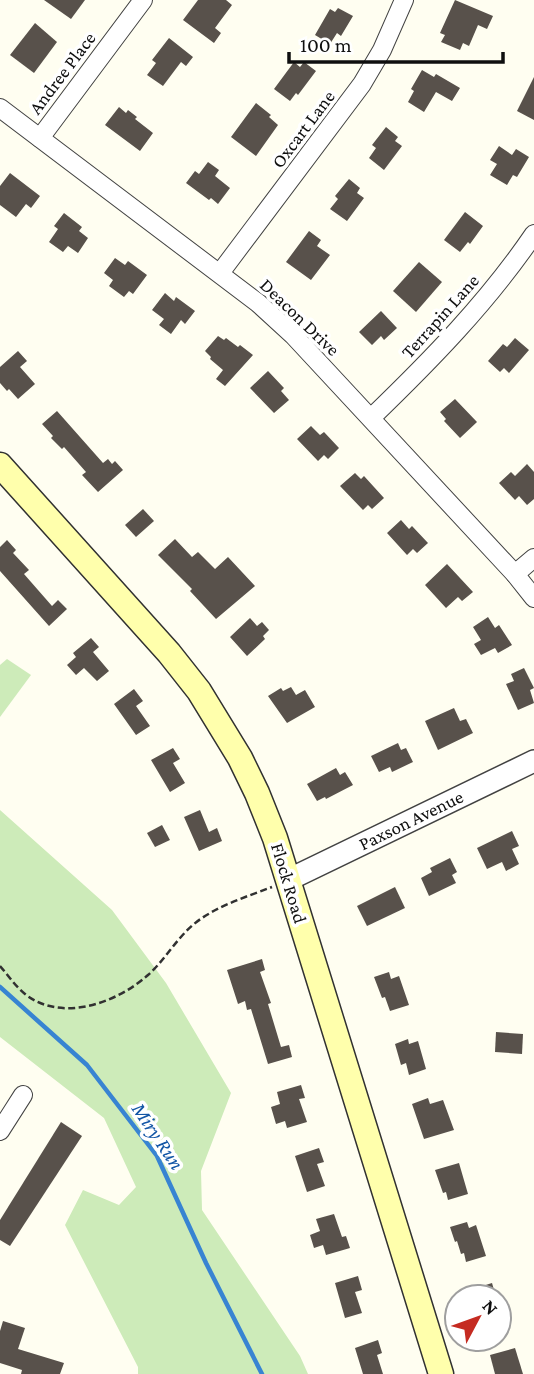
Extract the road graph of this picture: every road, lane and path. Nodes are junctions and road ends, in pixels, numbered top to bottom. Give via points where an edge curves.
1 (143, 0) edge
2 (404, 0) edge
3 (0, 108) edge
4 (40, 138) junction
5 (534, 234) edge
6 (220, 273) junction
7 (370, 418) junction
8 (0, 465) edge
9 (534, 558) edge
10 (515, 573) junction
11 (534, 598) edge
12 (534, 761) edge
13 (288, 880) junction
14 (0, 965) edge
15 (23, 1094) dead end
16 (0, 1131) edge
17 (441, 1374) edge

1 - 4 street, Andree Place
2 - 6 street, Oxcart Lane via 362,84
3 - 4 street, Deacon Drive
4 - 6 street, Deacon Drive
5 - 7 street, Terrapin Lane via 479,308
6 - 7 street, Deacon Drive via 293,335
7 - 10 street, Deacon Drive
8 - 13 main road, Flock Road via 199,691 257,793
9 - 10 street
10 - 11 street, Deacon Drive
12 - 13 street, Paxson Avenue
13 - 14 path via 197,921 149,974 102,1004 46,1005 25,994
13 - 17 main road, Flock Road
15 - 16 street

